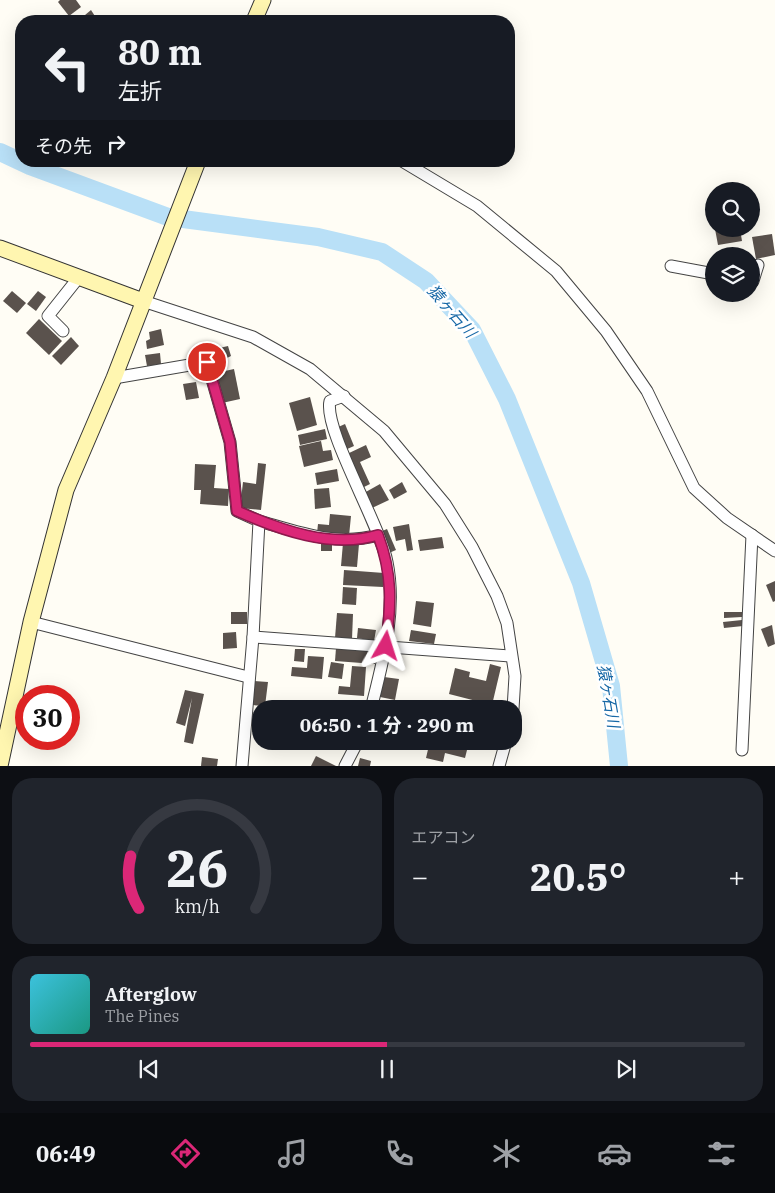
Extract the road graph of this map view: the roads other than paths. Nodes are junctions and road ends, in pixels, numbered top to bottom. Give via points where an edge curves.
1 (263, 0) edge
2 (257, 15) edge
3 (196, 167) edge
4 (412, 167) edge
5 (0, 248) edge
6 (670, 266) dead end
7 (705, 272) edge
8 (79, 277) junction
9 (145, 296) junction
10 (63, 331) dead end
11 (114, 378) junction
12 (344, 396) junction
13 (259, 520) junction
14 (378, 535) junction
15 (752, 535) junction
16 (775, 551) edge
17 (31, 622) junction
18 (253, 637) junction
19 (386, 646) junction
20 (512, 656) junction
21 (248, 677) junction
22 (373, 700) edge
23 (514, 700) edge
24 (353, 750) edge
25 (503, 750) edge
26 (742, 750) dead end
27 (0, 766) edge
28 (242, 766) edge
29 (345, 766) edge
30 (499, 766) edge

1 - 2 street
3 - 9 street
4 - 15 street via 478,206 556,271 606,331 647,391 694,488 727,518
5 - 8 street
6 - 7 street
8 - 9 street
8 - 10 street via 48,316
9 - 11 street
9 - 12 street via 253,337 310,369
11 - 13 street via 207,362 230,442 237,511
11 - 17 street via 66,490
12 - 14 street via 330,402 328,410
12 - 20 street via 384,431 445,504 497,596 507,623
13 - 14 street via 314,538 362,540
13 - 18 street
14 - 19 street via 387,560 389,579 390,613
15 - 16 street
15 - 26 street
17 - 21 street
17 - 27 street
18 - 19 street
18 - 21 street
19 - 20 street
19 - 22 street
20 - 23 street
21 - 28 street
24 - 29 street
25 - 30 street

